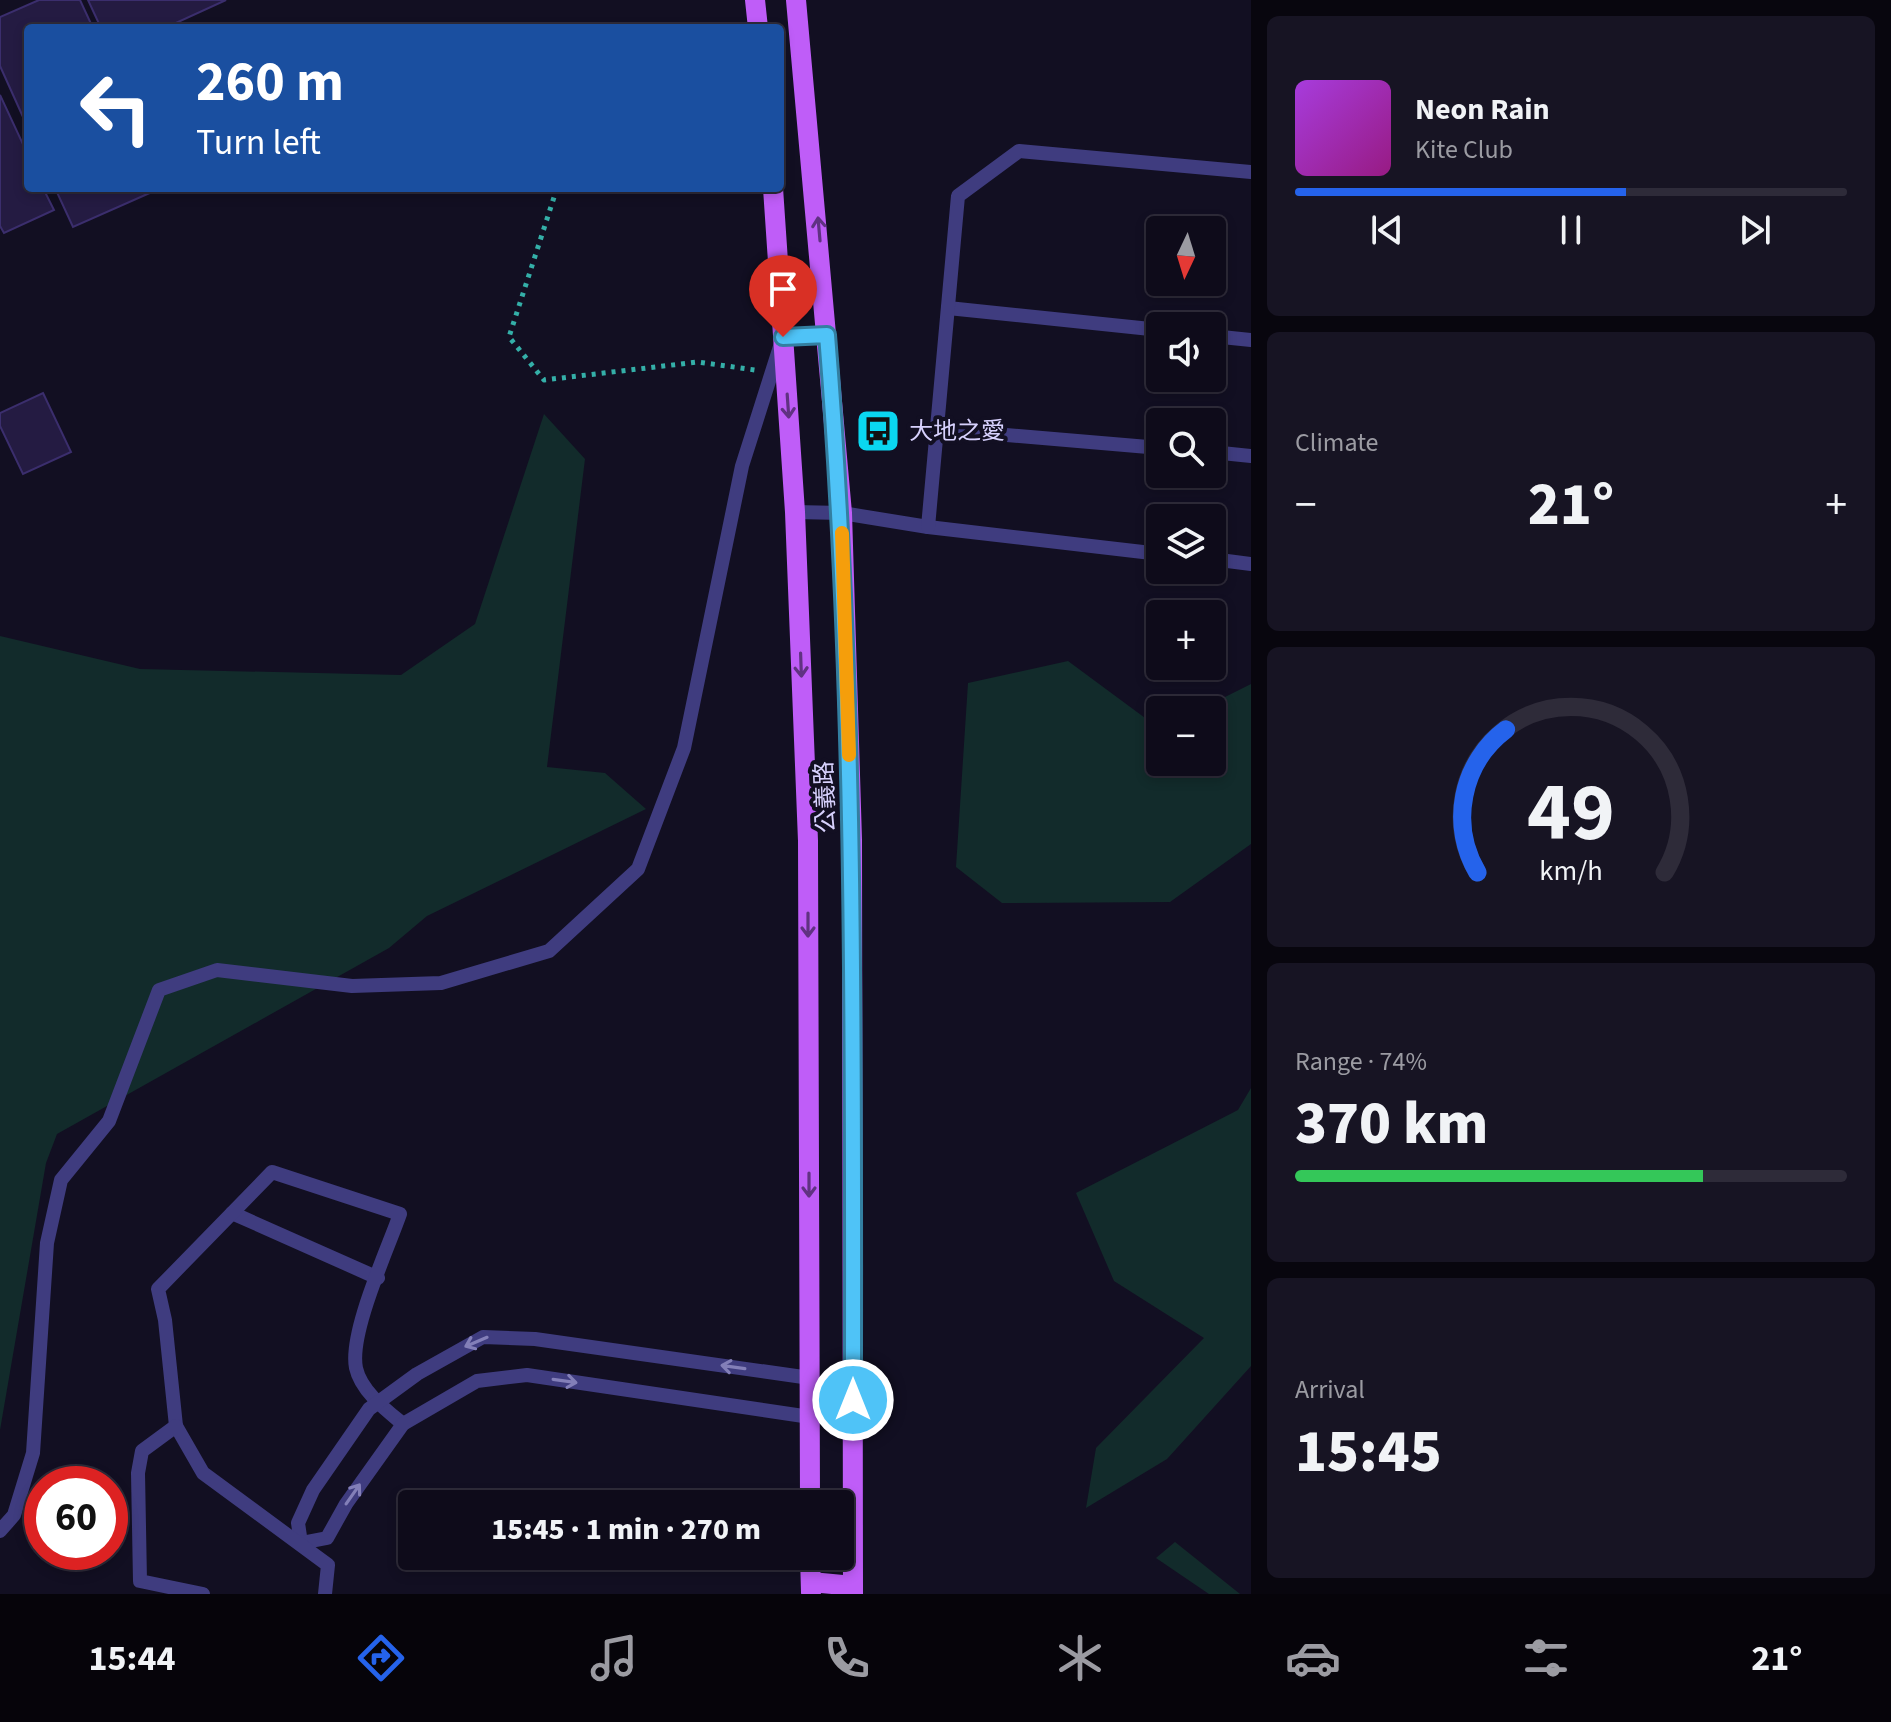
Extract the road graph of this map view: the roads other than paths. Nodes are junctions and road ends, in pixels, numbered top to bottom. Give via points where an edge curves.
1 (755, 0) edge
2 (796, 0) edge
3 (758, 24) edge
4 (1251, 172) edge
5 (773, 192) edge
6 (948, 308) junction
7 (1146, 329) edge
8 (827, 335) junction
9 (783, 337) junction
10 (1226, 337) edge
11 (1251, 340) edge
12 (937, 429) junction
13 (1146, 447) edge
14 (1226, 453) edge
15 (1251, 456) edge
16 (795, 512) junction
17 (842, 513) junction
18 (928, 527) junction
19 (1146, 552) edge
20 (1226, 561) edge
21 (1251, 564) edge
22 (232, 1213) junction
23 (378, 1278) junction
24 (810, 1378) junction
25 (378, 1403) junction
26 (810, 1417) junction
27 (403, 1424) junction
28 (176, 1426) junction
29 (810, 1490) edge
30 (0, 1531) edge
31 (301, 1543) junction
32 (811, 1588) edge
33 (853, 1590) edge
34 (203, 1594) edge
35 (325, 1594) edge

1 - 3 main road
8 -> 2 main road, 公義路
4 - 6 lane via 1019,151 958,196
5 - 9 main road, 公義路
6 - 7 lane
6 - 12 lane
8 - 9 lane
8 - 17 main road, 公義路
9 -> 16 main road, 公義路
9 - 30 lane via 742,466 684,748 638,869 549,951 441,983 352,986 217,970 159,990 109,1121 61,1180 47,1243 33,1453 14,1515
10 - 11 lane
12 - 13 lane
12 - 18 lane
14 - 15 lane
16 - 17 lane
16 -> 24 main road, 公義路 via 808,841
17 - 18 lane
17 - 33 main road, 公義路 via 852,840
18 - 19 lane
20 - 21 lane
22 - 23 lane
22 - 23 lane via 272,1172 400,1214
22 - 28 lane via 158,1289
23 - 25 lane via 354,1343 356,1371
24 -> 25 lane via 535,1339 483,1337
24 - 26 main road, 公義路
25 - 27 lane
25 - 31 lane via 313,1490 298,1523
27 -> 26 lane via 477,1381 527,1375
26 - 29 main road, 公義路
31 -> 27 lane via 327,1538
28 - 31 lane via 203,1473
28 - 34 lane via 142,1451 140,1581
31 - 35 lane via 328,1565
32 - 33 main road

